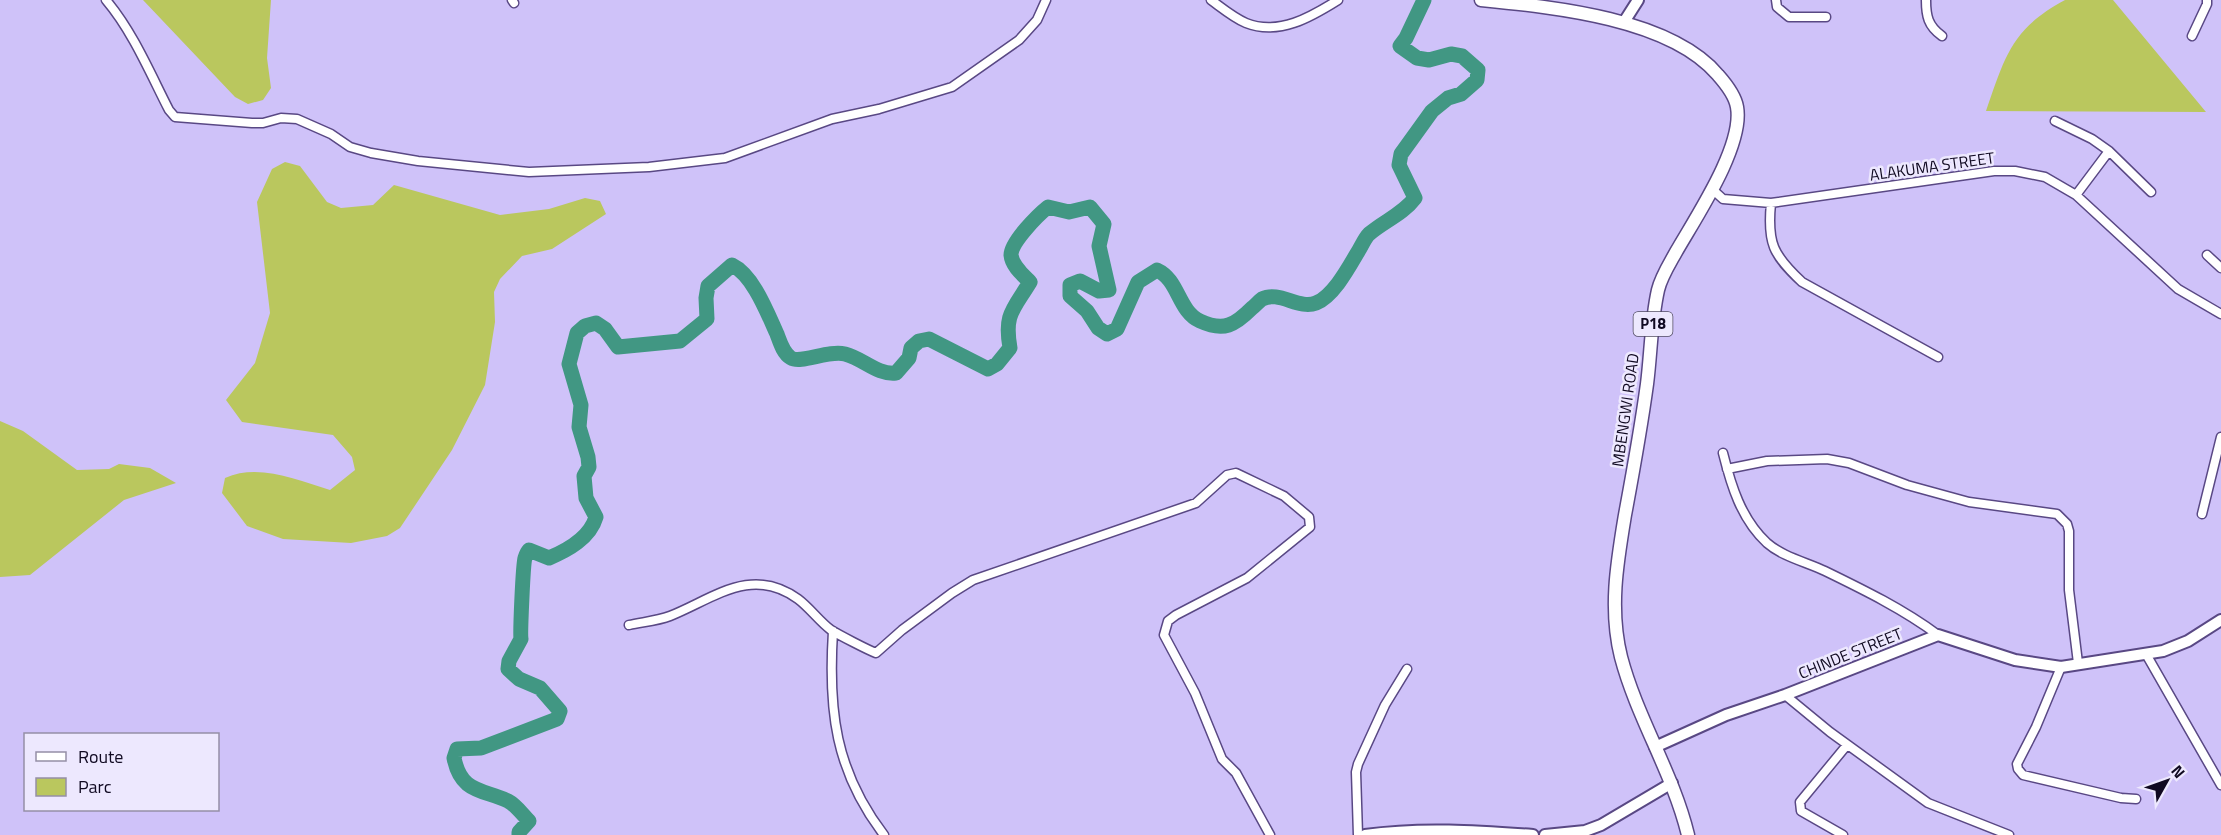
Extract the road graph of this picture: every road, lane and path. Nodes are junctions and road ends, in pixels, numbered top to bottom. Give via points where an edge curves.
1 (105, 0) edge
2 (1046, 0) edge
3 (1210, 0) edge
4 (1338, 0) edge
5 (1481, 0) edge
6 (1638, 0) edge
7 (1776, 0) edge
8 (1926, 0) edge
9 (2207, 0) edge
10 (1826, 17) dead end
11 (1624, 22) junction
12 (1942, 36) dead end
13 (2192, 36) dead end
14 (2055, 121) dead end
15 (2109, 151) junction
16 (1712, 189) junction
17 (2151, 192) dead end
18 (2076, 195) junction
19 (1771, 204) junction
20 (2207, 255) dead end
21 (2221, 268) edge
22 (2221, 314) edge
23 (1938, 357) dead end
24 (2221, 437) edge
25 (1723, 453) dead end
26 (1727, 468) junction
27 (2202, 514) dead end
28 (2221, 620) edge
29 (630, 625) dead end
30 (833, 631) junction
31 (1938, 635) junction
32 (2146, 654) junction
33 (2078, 663) junction
34 (2061, 667) junction
35 (1407, 669) dead end
36 (1785, 695) junction
37 (1847, 745) junction
38 (1655, 747) junction
39 (1672, 783) junction
40 (2221, 785) edge
41 (2136, 799) dead end
42 (1483, 833) edge
43 (884, 835) edge
44 (1270, 835) edge
45 (1358, 835) edge
46 (1365, 835) edge
47 (1533, 835) edge
48 (1545, 835) edge
49 (1688, 835) edge
50 (1843, 835) edge
51 (2009, 835) edge

1 - 2 street via 118,15 176,117 252,123 297,119 332,134 350,147 371,153 529,172 724,158 832,119 943,90 1019,40 1037,20
3 - 4 street via 1261,28 1282,27
5 - 11 main road, MBENGWI ROAD / P18 via 1557,7
6 - 11 street
7 - 10 street via 1777,7 1789,17
8 - 12 street via 1928,22
9 - 13 street
11 - 16 main road, MBENGWI ROAD / P18 via 1676,42 1710,65 1729,88 1737,108 1736,126 1732,148
14 - 15 street
15 - 17 street
15 - 18 street
16 - 19 street, ALAKUMA STREET via 1723,199
16 - 38 main road, MBENGWI ROAD / P18 via 1658,287 1647,383 1614,585 1621,658
18 - 19 street, ALAKUMA STREET via 2045,177 1994,171
18 - 22 street, ALAKUMA STREET via 2178,289
19 - 23 street via 1768,228 1774,250 1786,268 1802,282
20 - 21 street
24 - 27 street
25 - 26 street
26 - 31 street via 1735,496 1768,544 1900,609
26 - 33 street via 1767,461 1827,459 1969,502 2057,514 2069,531 2069,590
28 - 32 street via 2188,641
29 - 30 street via 669,616 739,586 768,585 787,591
30 - 43 street via 831,699 839,748 866,811
30 - 44 street via 876,653 973,580 1196,503 1232,473 1245,476 1284,496 1309,517 1310,526 1247,578 1176,615 1168,621 1164,635 1195,693 1222,759 1236,773
31 - 34 street via 2015,660
31 - 36 street, CHINDE STREET
32 - 33 street
32 - 40 street
33 - 34 street
34 - 41 street via 2018,769 2023,775
35 - 45 street via 1385,705 1358,764
36 - 37 street
36 - 38 street, CHINDE STREET via 1726,715
37 - 50 street via 1800,802 1801,811
37 - 51 street via 1928,803
38 - 39 main road, MBENGWI ROAD / P18
39 - 48 street via 1601,825 1585,831
39 - 49 main road, MBENGWI ROAD / P18
42 - 46 street via 1434,829
42 - 47 street

